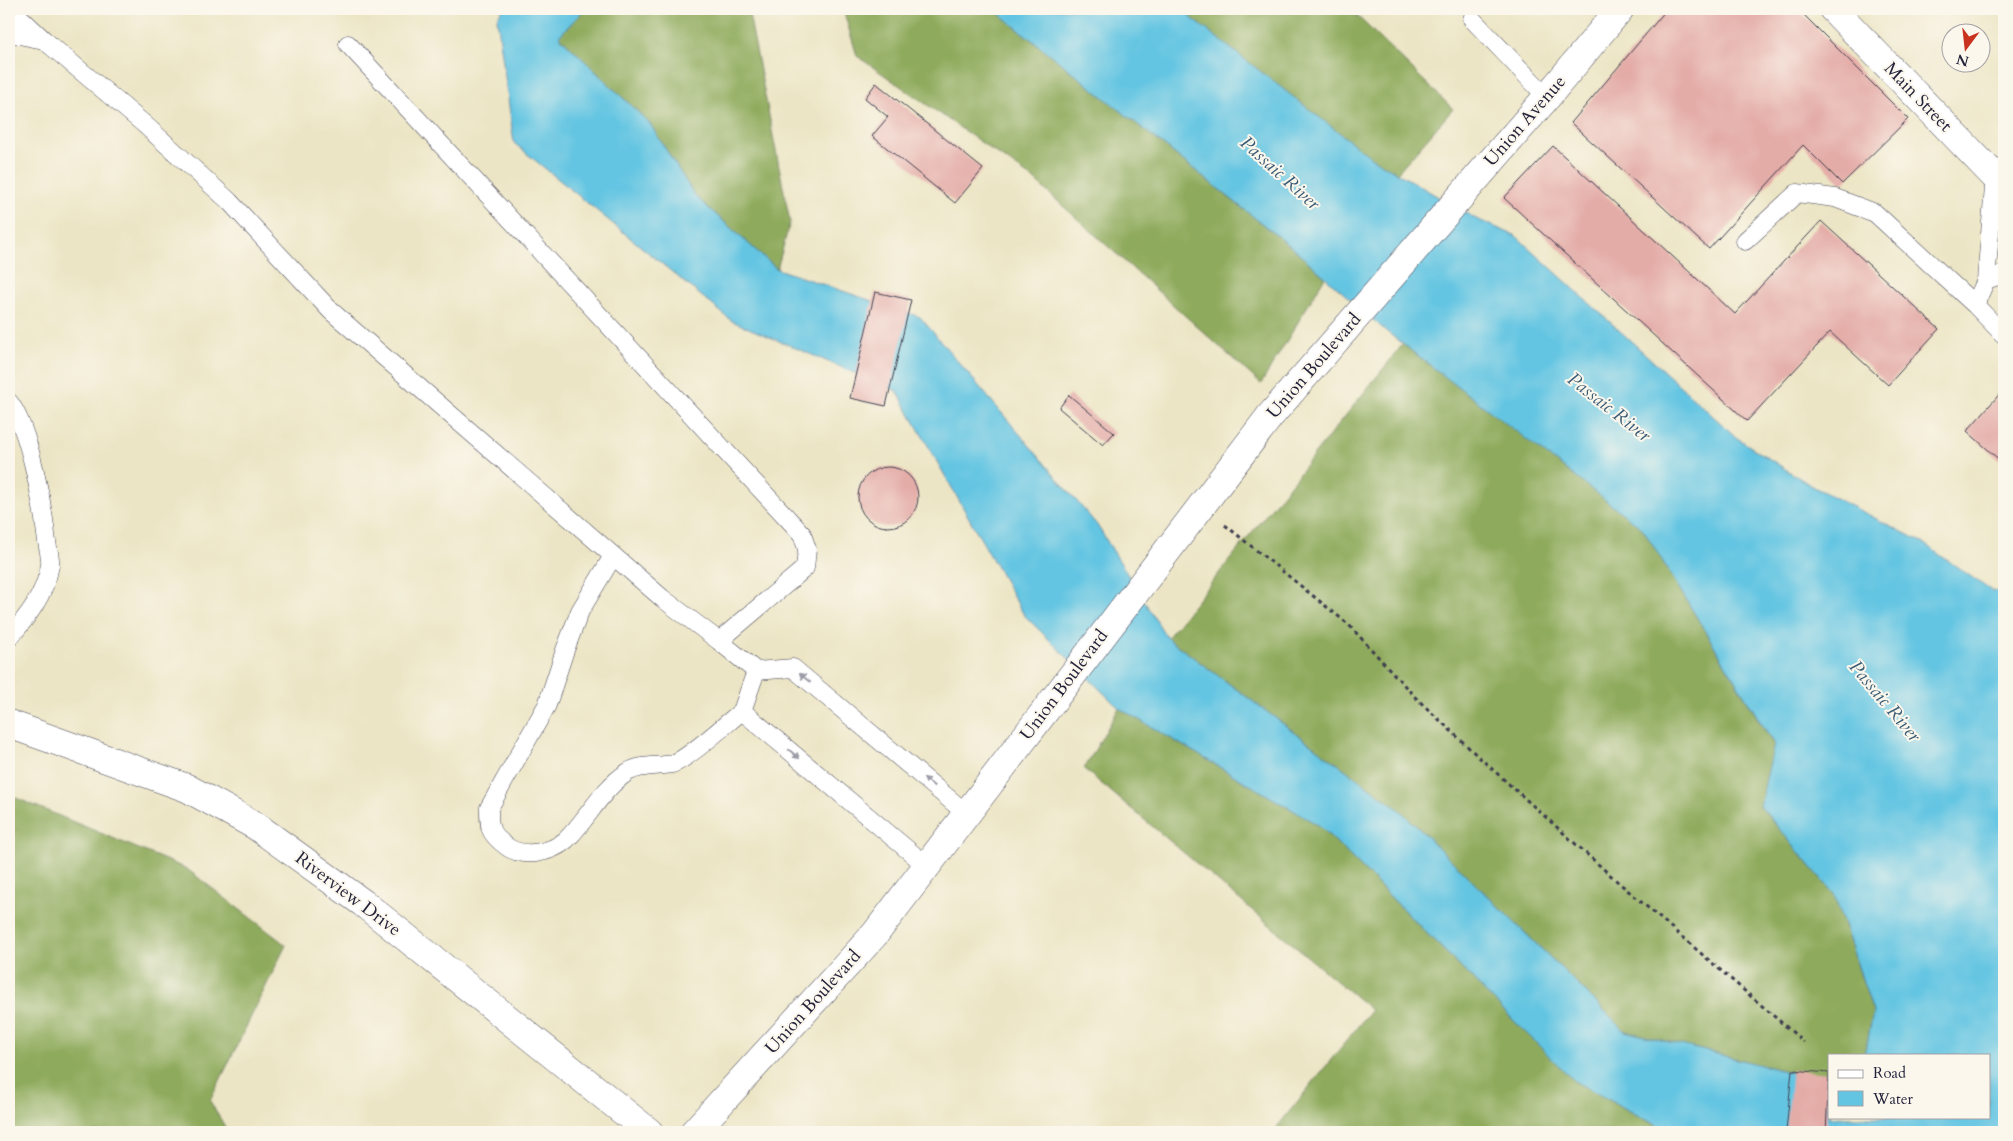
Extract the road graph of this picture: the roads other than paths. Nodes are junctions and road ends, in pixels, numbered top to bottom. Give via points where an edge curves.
1 (9, 9) edge
2 (1620, 9) edge
3 (1832, 9) edge
4 (1472, 19) dead end
5 (9, 33) edge
6 (44, 40) junction
7 (348, 44) dead end
8 (1547, 97) junction
9 (2000, 181) edge
10 (1429, 233) joint
11 (1745, 242) dead end
12 (2004, 274) edge
13 (1986, 280) junction
14 (1975, 305) junction
15 (2004, 335) edge
16 (9, 402) edge
17 (613, 556) junction
18 (9, 638) edge
19 (719, 641) junction
20 (756, 671) junction
21 (742, 710) junction
22 (9, 724) edge
23 (967, 814) junction
24 (927, 866) junction
25 (649, 1132) edge
26 (694, 1132) edge

1 - 6 lane
2 - 8 main road, Union Avenue
3 - 9 main road, Main Street
4 - 8 lane
5 - 6 lane
6 - 17 lane via 229,201 331,311
7 - 19 lane via 802,534 807,549 804,568
8 - 10 main road, Union Avenue
9 - 13 lane
10 - 23 main road, Union Boulevard via 1270,416
11 - 14 lane via 1797,193 1835,198 1875,213
12 - 13 lane
13 - 14 lane
14 - 15 lane
16 - 18 lane via 22,428 35,476 50,564 42,594
17 - 19 lane
17 - 21 lane via 580,611 547,705 489,808 489,827 495,838 510,850 528,854 549,850 566,840 603,794 628,772 674,763
19 - 20 lane
20 - 21 lane
23 -> 20 lane via 793,668
21 -> 24 lane
22 - 25 main road, Riverview Drive via 187,788 256,826 362,903
23 - 24 main road, Union Boulevard
24 - 26 main road, Union Boulevard via 875,934

